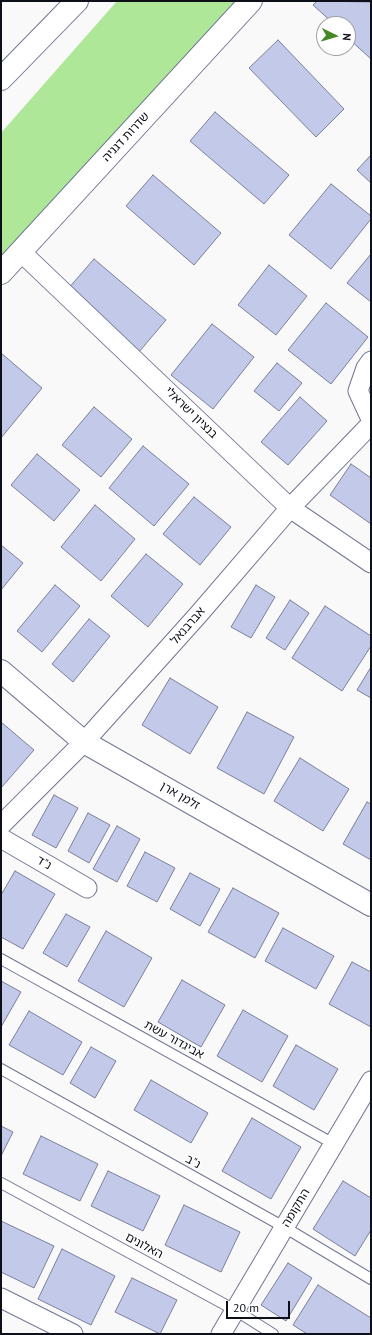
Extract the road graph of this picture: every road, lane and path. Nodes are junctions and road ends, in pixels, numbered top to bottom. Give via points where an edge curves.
1 (77, 1) edge
2 (251, 1) edge
3 (1, 79) edge
4 (21, 252) junction
5 (1, 273) edge
6 (371, 361) edge
7 (371, 419) edge
8 (371, 424) edge
9 (290, 508) junction
10 (371, 563) edge
11 (1, 671) edge
12 (84, 742) junction
13 (1, 825) edge
14 (1, 838) edge
15 (87, 888) dead end
16 (371, 905) edge
17 (1, 959) edge
18 (1, 1069) edge
19 (371, 1081) edge
20 (334, 1144) junction
21 (1, 1183) edge
22 (284, 1227) junction
23 (371, 1279) edge
24 (1, 1298) edge
25 (235, 1310) junction
26 (73, 1334) edge
27 (221, 1334) edge
28 (273, 1334) edge

1 - 3 street
2 - 4 street, שדרות דגניה
4 - 5 street, שדרות דגניה
4 - 9 street, בנציון ישראלי
6 - 7 street via 358,391
8 - 9 street, אברבנאל
9 - 10 street, בנציון ישראלי
9 - 12 street, אברבנאל
11 - 12 street, זלמן ארן
12 - 13 street, אברבנאל
12 - 16 street, זלמן ארן
14 - 15 street, נ"ד
17 - 20 lane, אביגדור עשת
18 - 22 lane, נ"ב
19 - 20 street, התקומה
20 - 22 street, התקומה
21 - 25 lane, האלונים
22 - 23 lane, נ"ב
22 - 25 street, התקומה
24 - 26 street
25 - 27 street, התקומה
25 - 28 lane, האלונים

